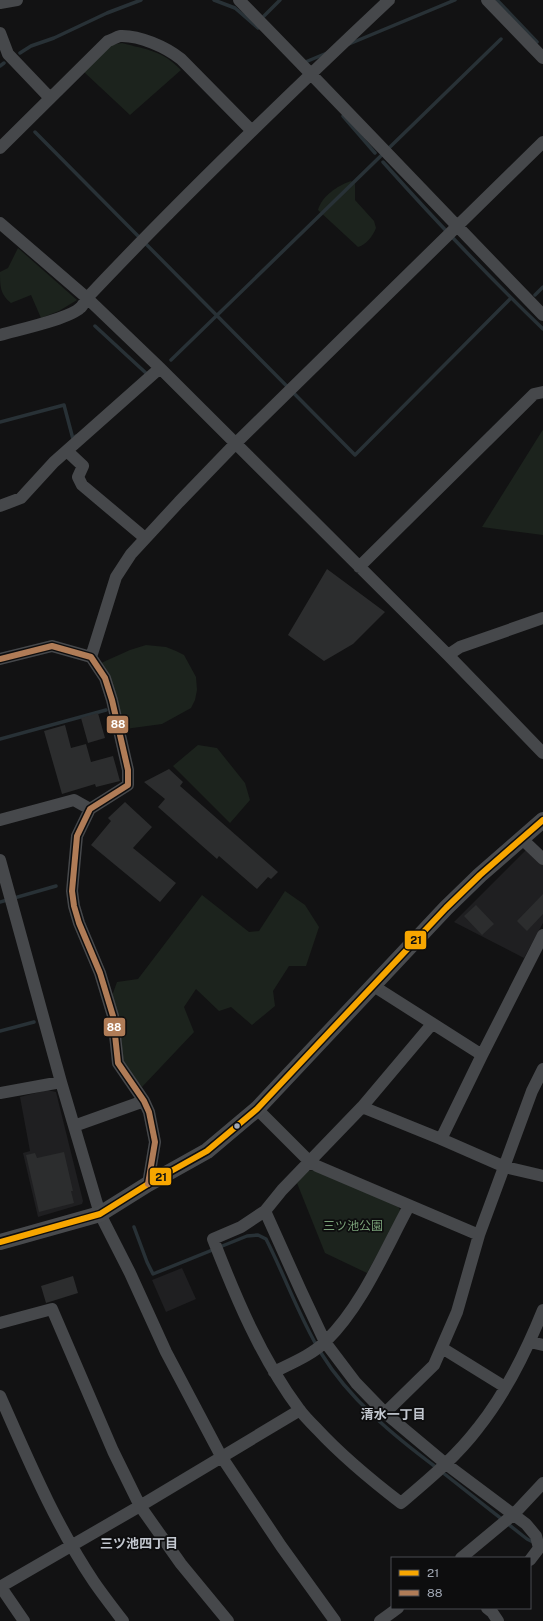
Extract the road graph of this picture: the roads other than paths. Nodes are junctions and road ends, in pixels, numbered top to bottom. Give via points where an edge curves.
1 (17, 0) edge
2 (239, 0) edge
3 (389, 0) edge
4 (487, 0) edge
5 (0, 3) edge
6 (0, 33) edge
7 (543, 58) edge
8 (312, 73) junction
9 (50, 98) junction
10 (252, 131) junction
11 (543, 142) edge
12 (0, 148) edge
13 (0, 223) edge
14 (456, 226) junction
15 (87, 298) junction
16 (543, 315) edge
17 (0, 335) edge
18 (160, 368) junction
19 (543, 392) edge
20 (235, 444) junction
21 (67, 451) junction
22 (0, 506) edge
23 (145, 538) junction
24 (359, 567) junction
25 (543, 618) edge
26 (448, 655) junction
27 (91, 657) junction
28 (0, 659) edge
29 (543, 753) edge
30 (90, 809) junction
31 (0, 820) edge
32 (543, 820) edge
33 (521, 838) junction
34 (543, 859) edge
35 (0, 860) edge
36 (543, 935) edge
37 (372, 985) junction
38 (432, 1024) junction
39 (482, 1055) junction
40 (543, 1069) edge
41 (61, 1082) junction
42 (0, 1093) edge
43 (144, 1101) junction
44 (362, 1107) junction
45 (256, 1109) junction
46 (74, 1126) junction
47 (441, 1139) junction
48 (309, 1161) junction
49 (505, 1167) junction
50 (543, 1176) edge
51 (148, 1184) junction
52 (409, 1206) junction
53 (265, 1211) junction
54 (100, 1214) junction
55 (479, 1235) junction
56 (0, 1241) edge
57 (543, 1310) edge
58 (0, 1323) edge
59 (326, 1342) junction
60 (530, 1342) junction
61 (543, 1346) edge
62 (442, 1348) junction
63 (274, 1372) junction
64 (506, 1387) junction
65 (0, 1396) edge
66 (300, 1410) junction
67 (385, 1413) junction
68 (221, 1456) junction
69 (446, 1464) junction
70 (543, 1483) edge
71 (140, 1506) junction
72 (514, 1514) junction
73 (72, 1546) junction
74 (462, 1557) edge
75 (531, 1559) edge
76 (0, 1586) edge
77 (397, 1609) edge
78 (24, 1621) edge
79 (123, 1621) edge
80 (228, 1621) edge
81 (334, 1621) edge
82 (380, 1621) edge

1 - 5 street
2 - 8 street
3 - 8 street
4 - 7 street
6 - 9 street via 8,54
8 - 10 street
8 - 14 street
9 - 10 street via 108,41 118,36 130,37 171,51
9 - 12 street
10 - 15 street via 148,233
11 - 14 street
13 - 15 street
14 - 16 street
14 - 20 street
15 - 17 street via 79,309 66,315
15 - 18 street
18 - 20 street
18 - 21 street
19 - 24 street via 534,394
20 - 23 street
20 - 24 street
21 - 22 street via 21,498
21 - 23 street via 83,466 78,477 82,485
23 - 27 street via 116,577
24 - 26 street
25 - 26 street via 460,647
26 - 29 street
27 - 28 street via 52,646
27 - 30 street via 105,678 112,700 128,770 128,785
30 - 31 street via 74,800
30 - 43 street via 77,836 72,891 74,906 100,973 113,1016 118,1062
32 - 33 main road
33 - 34 street
33 - 37 main road via 446,908
35 - 41 street
36 - 39 street
37 - 38 street
37 - 45 main road
38 - 39 street
38 - 44 street
39 - 47 street
40 - 49 street via 532,1091
41 - 42 street
41 - 46 street
43 - 46 street
43 - 51 street via 155,1142
44 - 47 street
44 - 48 street
45 - 48 street
45 - 51 main road via 207,1151
46 - 54 street
47 - 49 street
48 - 52 street
48 - 53 street
49 - 50 street
49 - 55 street
51 - 54 main road
52 - 55 street
52 - 59 street via 361,1296
53 - 59 street
53 - 63 street via 241,1227 213,1239 227,1276
54 - 56 main road
54 - 68 street via 166,1352
55 - 62 street via 457,1312
57 - 60 street
58 - 71 street via 52,1309
59 - 63 street
59 - 67 street via 356,1383
60 - 61 street
60 - 64 street
62 - 64 street
62 - 67 street via 434,1365
63 - 66 street
64 - 69 street via 478,1428
65 - 73 street via 42,1490
66 - 68 street
66 - 69 street via 338,1452 401,1503
67 - 69 street
68 - 71 street
68 - 81 street
69 - 72 street
70 - 72 street
71 - 73 street
71 - 80 street via 181,1564
72 - 74 street
72 - 75 street via 536,1536 539,1548
73 - 76 street
73 - 79 street via 94,1582
76 - 78 street
77 - 82 street

